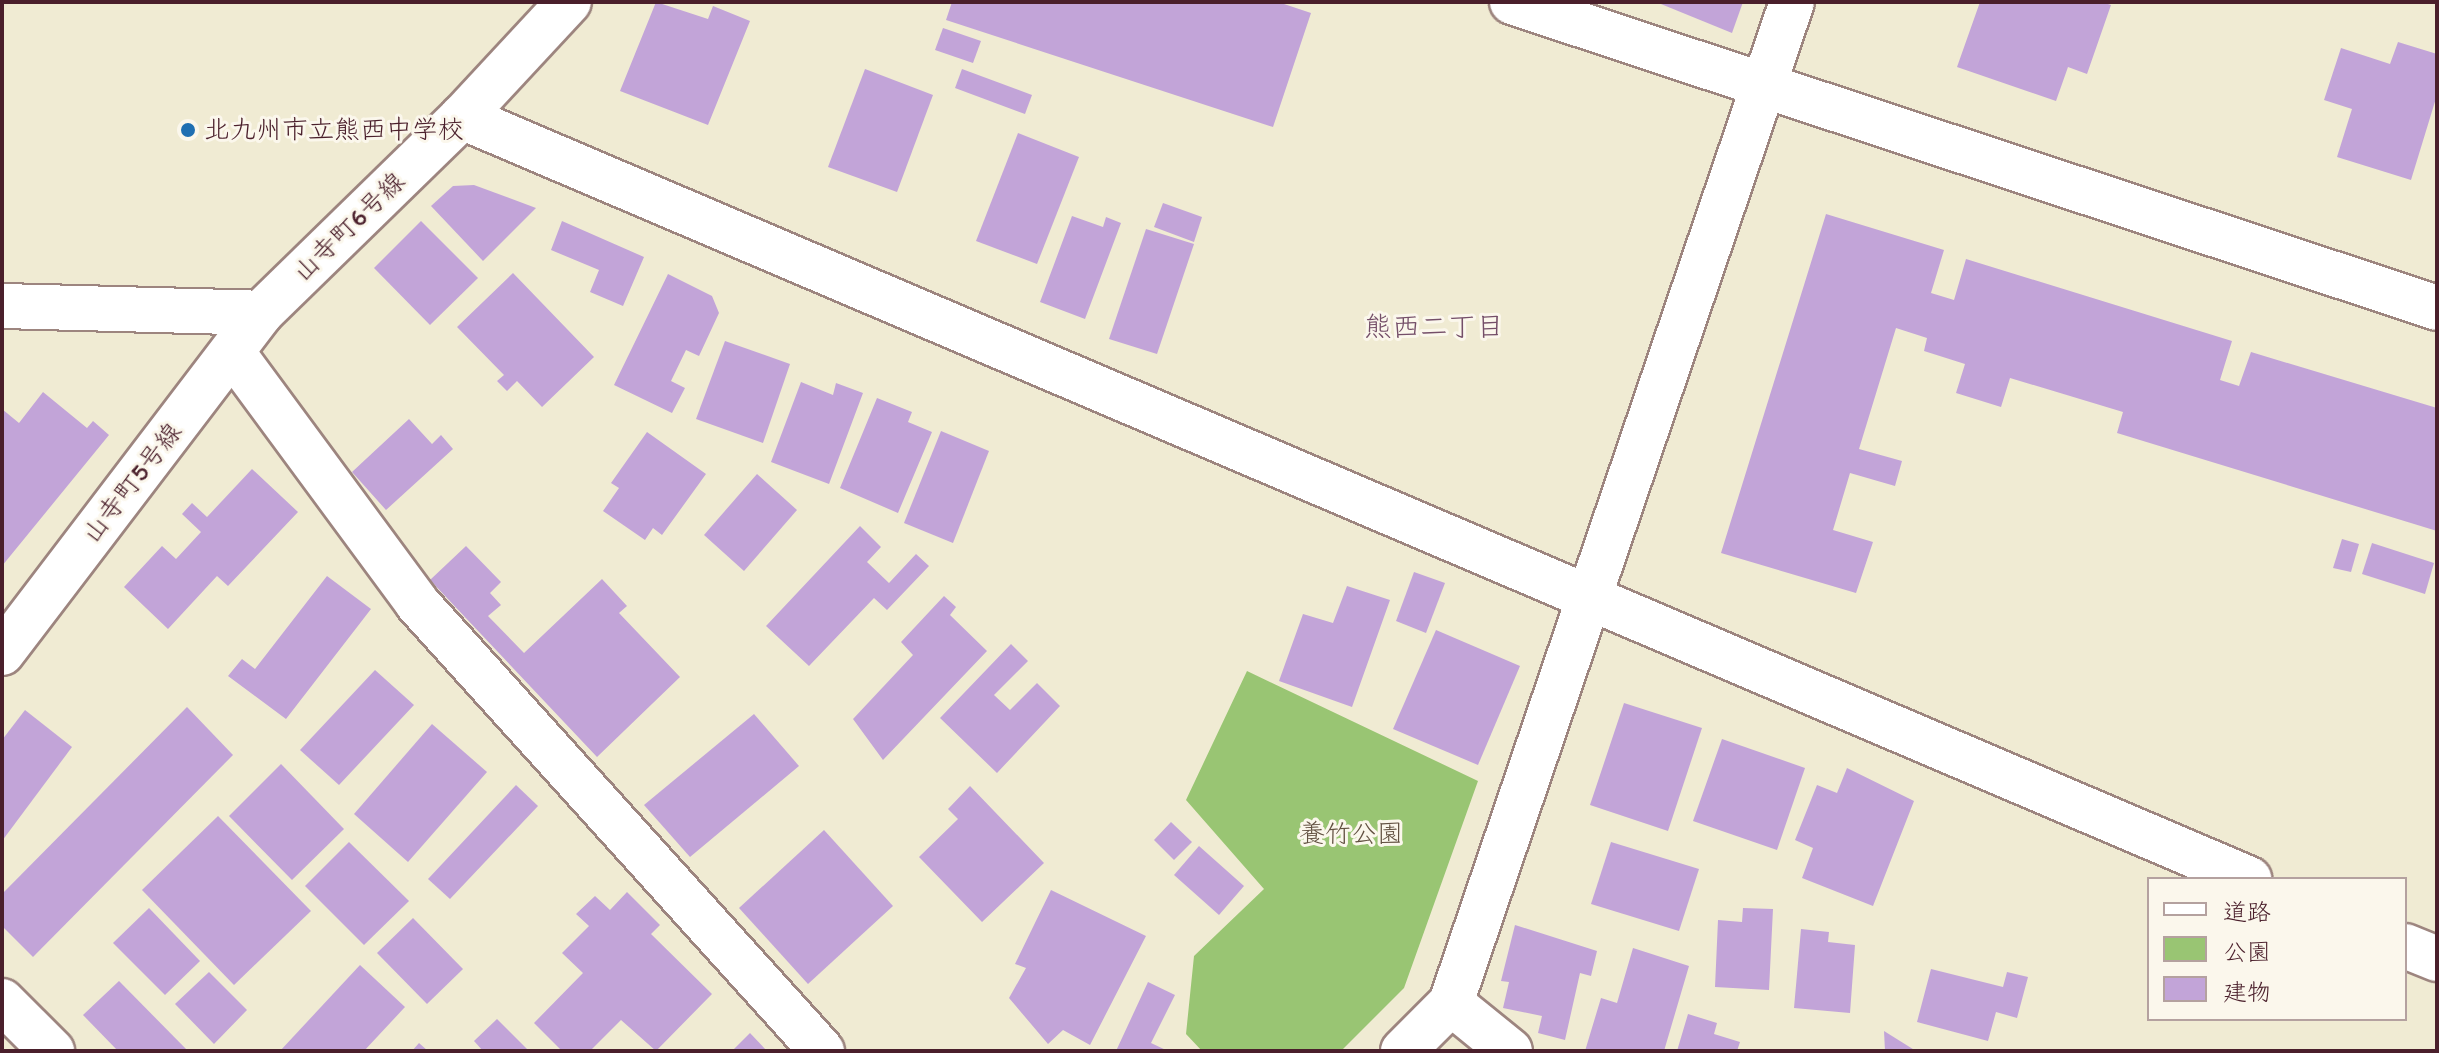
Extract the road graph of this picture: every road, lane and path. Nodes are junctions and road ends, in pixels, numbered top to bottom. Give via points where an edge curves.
1 (569, 2) edge
2 (1512, 2) edge
3 (1792, 2) edge
4 (1763, 89) junction
5 (462, 117) junction
6 (2, 306) edge
7 (2437, 308) edge
8 (261, 313) junction
9 (233, 353) junction
10 (1591, 599) junction
11 (2, 653) edge
12 (2244, 877) edge
13 (2407, 947) edge
14 (2437, 959) edge
15 (2, 1001) edge
16 (1451, 1003) junction
17 (52, 1051) edge
18 (822, 1051) edge
19 (1403, 1051) edge
20 (1510, 1051) edge

1 - 5 street, 山寺町6号線
2 - 4 street
3 - 4 street
4 - 7 street
4 - 10 street
5 - 8 street, 山寺町6号線
5 - 10 street
6 - 8 street
8 - 9 street, 山寺町5号線
9 - 11 street, 山寺町5号線
9 - 18 street via 417,603
10 - 12 street
10 - 16 street
13 - 14 street
15 - 17 street
16 - 19 street
16 - 20 street

